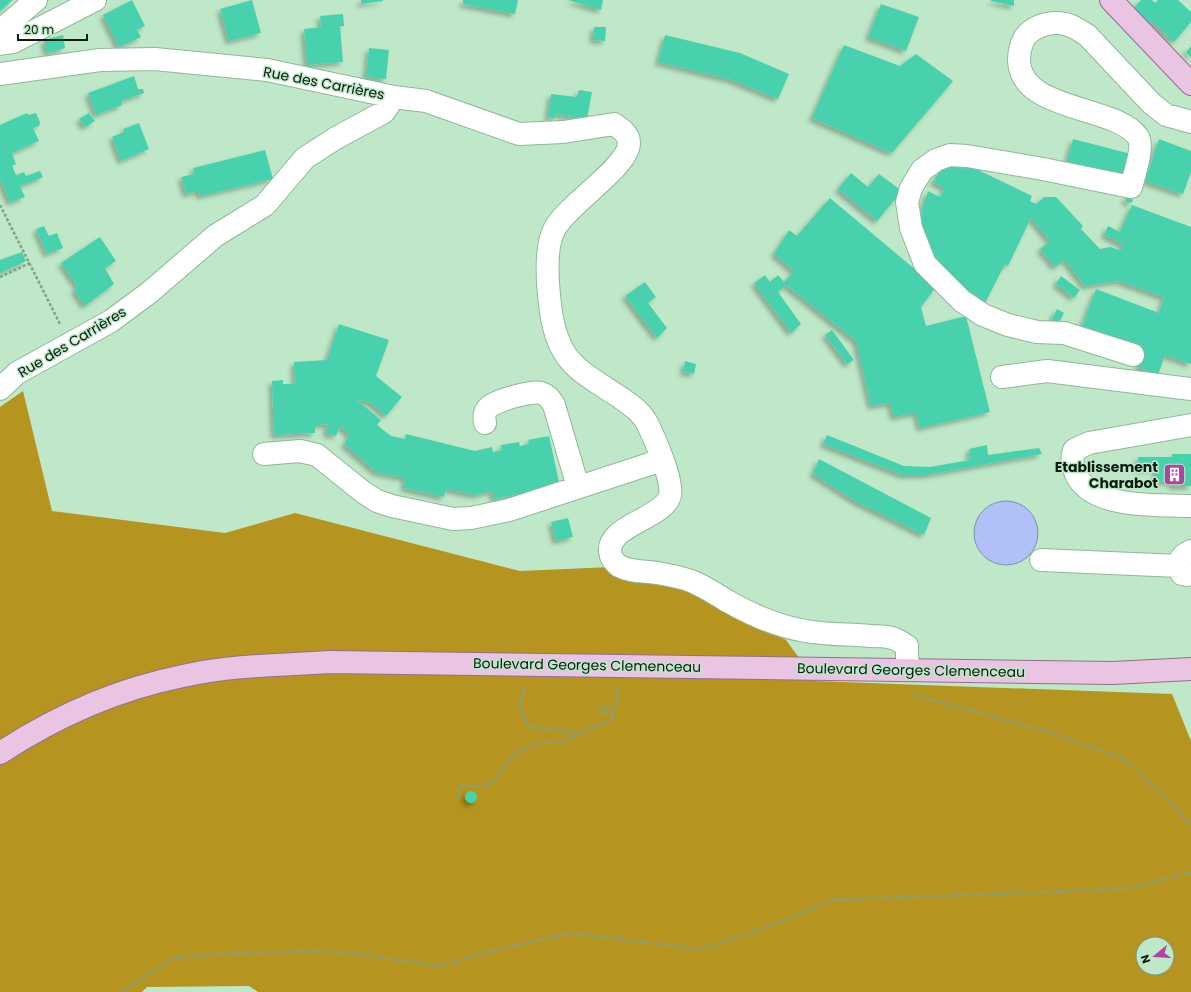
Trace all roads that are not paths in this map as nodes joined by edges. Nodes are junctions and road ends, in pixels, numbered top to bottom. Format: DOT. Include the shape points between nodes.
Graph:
graph roads {
  1 [pos="36,0"];
  2 [pos="95,0"];
  3 [pos="1112,0"];
  4 [pos="0,31"];
  5 [pos="0,44"];
  6 [pos="0,74"];
  7 [pos="1191,84"];
  8 [pos="394,97"];
  9 [pos="1191,122"];
  10 [pos="1133,355"];
  11 [pos="1002,377"];
  12 [pos="0,389"];
  13 [pos="1191,389"];
  14 [pos="484,423"];
  15 [pos="1191,425"];
  16 [pos="264,454"];
  17 [pos="662,460"];
  18 [pos="578,487"];
  19 [pos="1191,506"];
  20 [pos="1041,560"];
  21 [pos="1187,564"];
  22 [pos="1191,669"];
  23 [pos="910,670"];
  24 [pos="0,753"];
  1 -- 4 [label="street"];
  2 -- 5 [label="street" via="13,42"];
  3 -- 7 [label="main road"];
  6 -- 8 [label="street, Rue des Carrières" via="100,60 155,59 267,70"];
  8 -- 12 [label="street, Rue des Carrières" via="384,112 305,158 265,205 215,236 150,292 111,321 17,373"];
  8 -- 17 [label="street" via="426,101 519,134 563,132 614,124 623,130 629,141 628,150 604,180 559,222 553,231 548,271 551,312 557,338 568,360 638,409 646,420"];
  9 -- 10 [label="street" via="1166,114 1151,103 1087,35 1062,22 1047,23 1035,28 1025,38 1019,52 1020,66 1025,78 1033,89 1047,97 1112,121 1137,136 1141,144 1132,187 1043,169 950,155 936,160 922,170 911,188 907,202 912,228 925,264 962,301 983,315 1008,325 1037,332 1064,333"];
  11 -- 13 [label="street" via="1048,371"];
  14 -- 18 [label="street" via="487,409 494,403 527,393 539,392 548,396 554,405"];
  15 -- 19 [label="street" via="1089,443 1074,450 1072,456 1078,478 1086,487 1103,497 1130,503"];
  16 -- 18 [label="street" via="300,451 317,455 377,501 453,519 509,510"];
  17 -- 18 [label="street"];
  17 -- 23 [label="street" via="670,486 670,496 665,505 616,535 611,544 611,556 617,565 692,581 739,608 805,631 892,637 907,646"];
  20 -- 21 [label="street"];
  22 -- 23 [label="main road, Boulevard Georges Clemenceau" via="1113,673"];
  23 -- 24 [label="main road, Boulevard Georges Clemenceau" via="331,662 248,667 183,676 126,692 68,714"];
}
